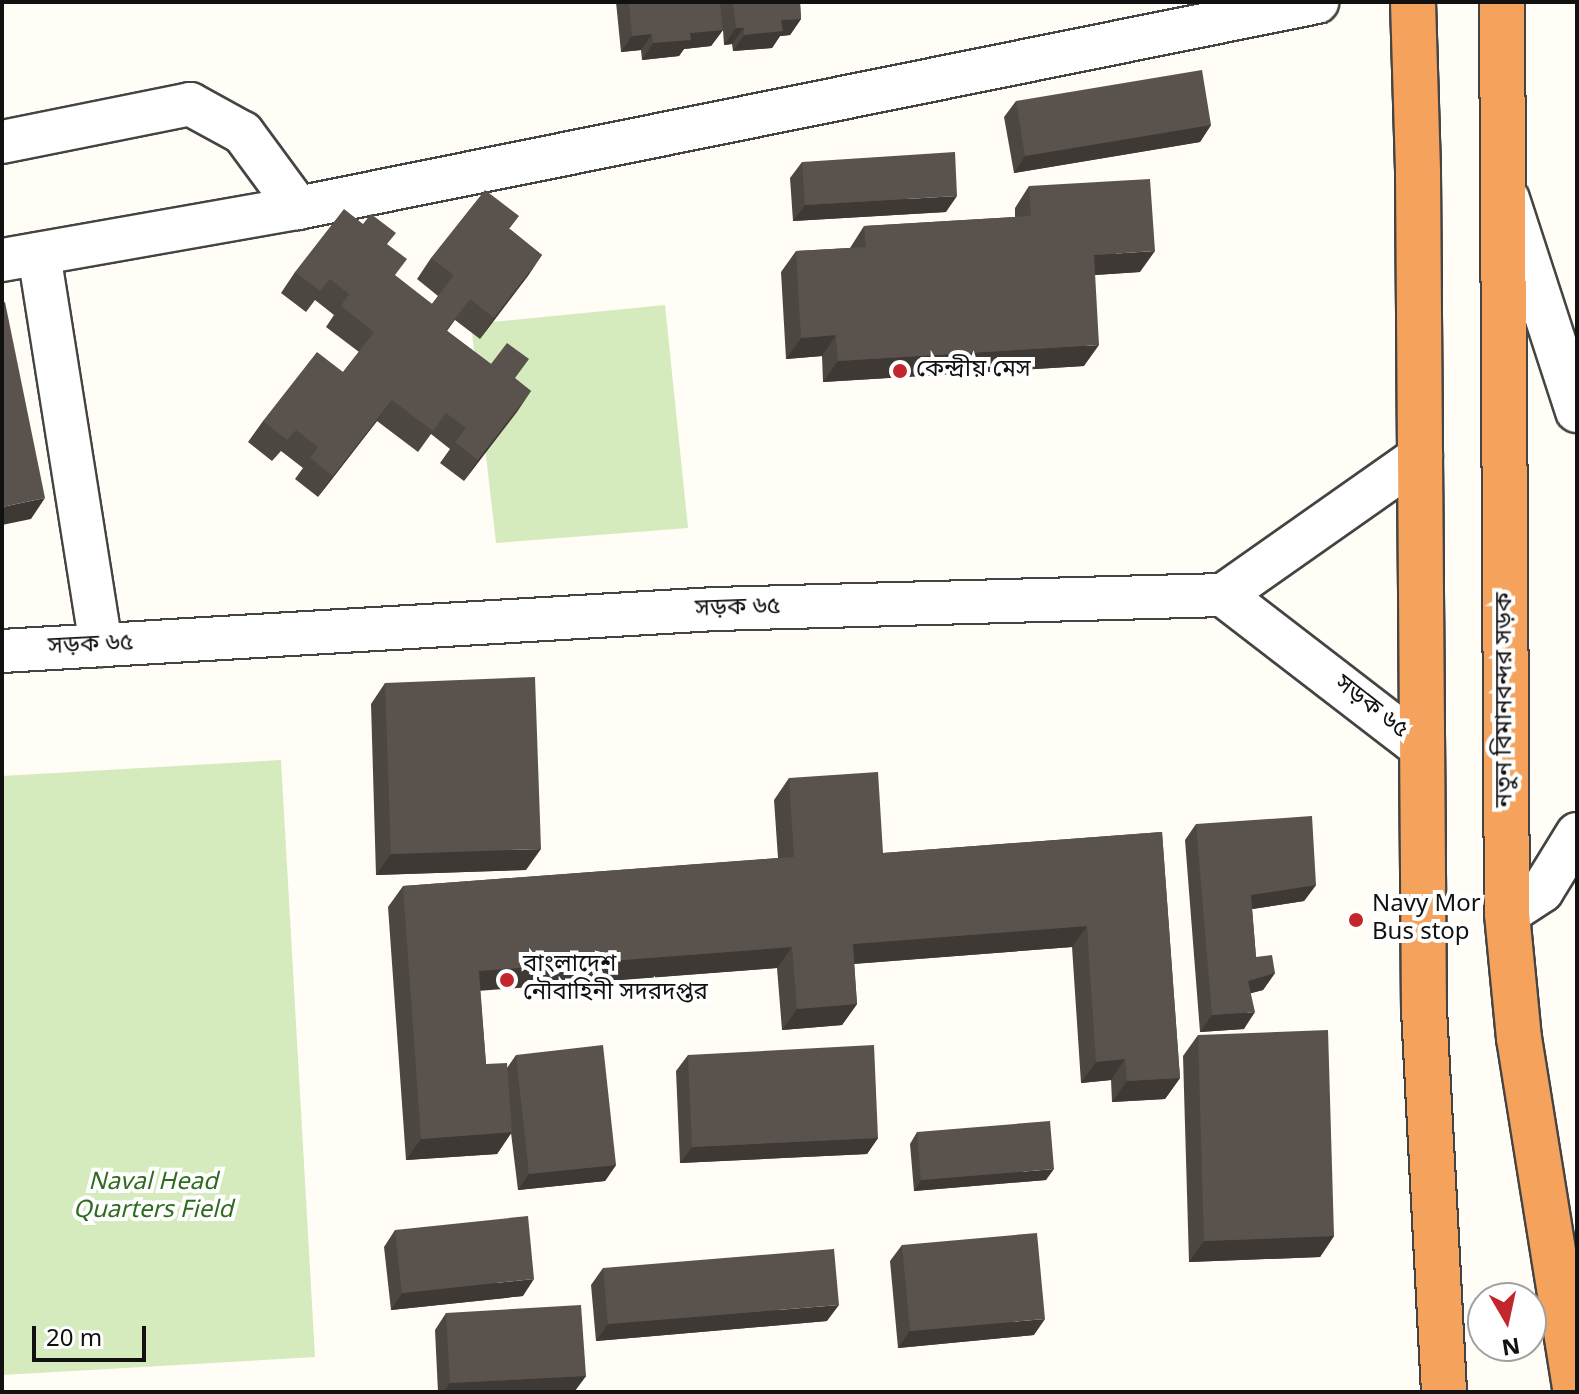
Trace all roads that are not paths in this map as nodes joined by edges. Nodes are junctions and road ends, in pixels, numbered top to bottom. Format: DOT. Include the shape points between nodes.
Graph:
graph roads {
  1 [pos="1317,2"];
  2 [pos="1413,2"];
  3 [pos="1502,2"];
  4 [pos="1171,17"];
  5 [pos="2,142"];
  6 [pos="1504,186"];
  7 [pos="298,208"];
  8 [pos="20,257"];
  9 [pos="1577,411"];
  10 [pos="1421,456"];
  11 [pos="1223,595"];
  12 [pos="101,645"];
  13 [pos="2,651"];
  14 [pos="1422,748"];
  15 [pos="1577,834"];
  16 [pos="1507,914"];
  17 [pos="1444,1392"];
  18 [pos="1576,1392"];
  1 -- 4 [label="street"];
  2 -- 10 [label="highway"];
  3 -- 6 [label="highway, নতুন বিমানবন্দর সড়ক"];
  4 -- 7 [label="street"];
  5 -- 7 [label="street" via="190,104 243,133"];
  6 -- 9 [label="street"];
  6 -- 16 [label="highway, নতুন বিমানবন্দর সড়ক"];
  7 -- 8 [label="street"];
  8 -- 12 [label="street"];
  10 -- 11 [label="street"];
  10 -- 14 [label="highway"];
  11 -- 12 [label="street, সড়ক ৬৫" via="716,609"];
  11 -- 14 [label="street, সড়ক ৬৫"];
  12 -- 13 [label="street, সড়ক ৬৫"];
  14 -- 17 [label="highway" via="1424,1010"];
  15 -- 16 [label="street" via="1542,891"];
  16 -- 18 [label="highway, নতুন বিমানবন্দর সড়ক" via="1519,1038"];
}
